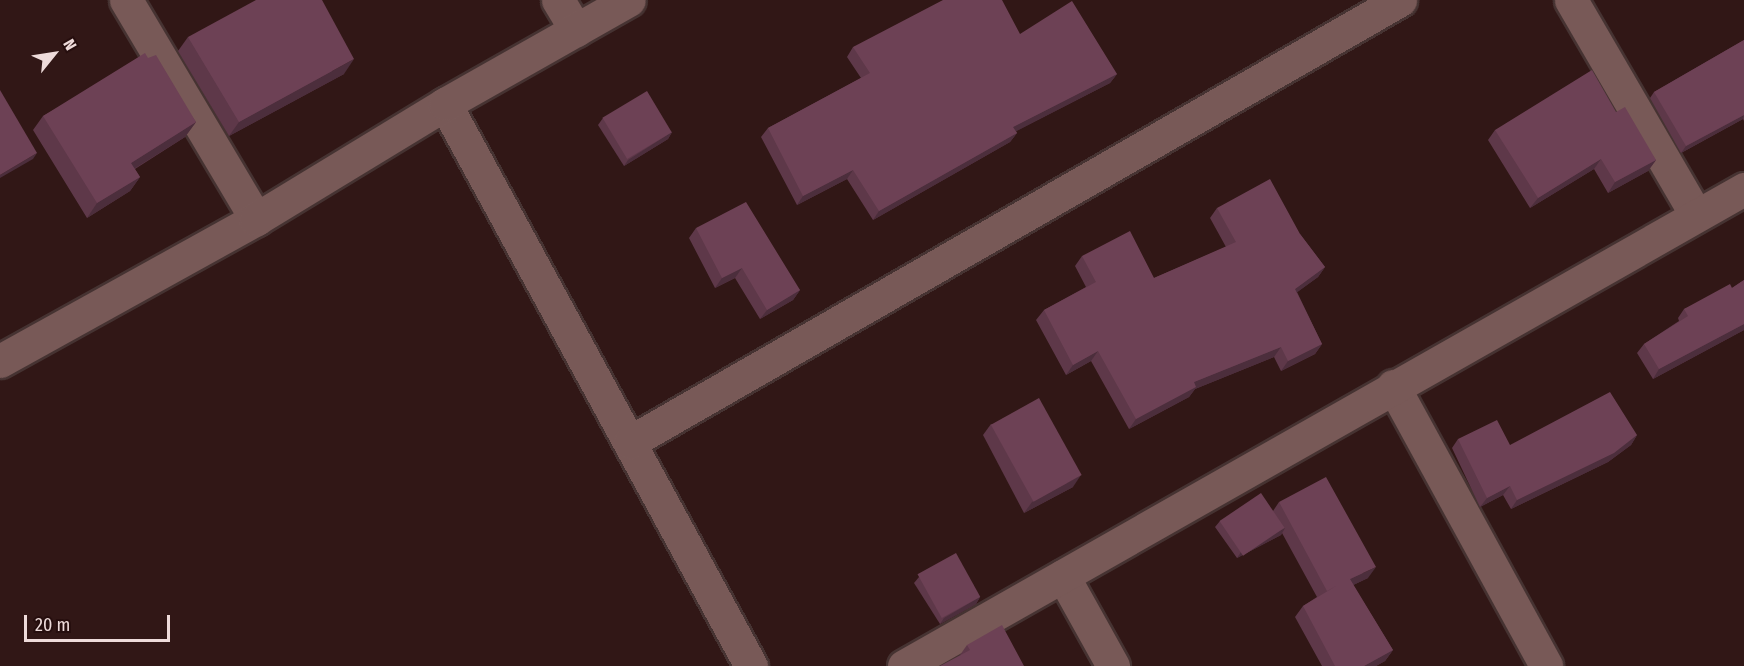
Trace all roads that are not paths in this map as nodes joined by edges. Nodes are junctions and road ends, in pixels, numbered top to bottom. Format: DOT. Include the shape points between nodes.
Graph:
graph roads {
  1 [pos="126,0"];
  2 [pos="558,0"];
  3 [pos="629,0"];
  4 [pos="1400,0"];
  5 [pos="1571,0"];
  6 [pos="576,30"];
  7 [pos="446,104"];
  8 [pos="1744,189"];
  9 [pos="1696,215"];
  10 [pos="255,219"];
  11 [pos="0,361"];
  12 [pos="1393,386"];
  13 [pos="630,442"];
  14 [pos="1063,576"];
  15 [pos="751,666"];
  16 [pos="904,666"];
  17 [pos="1113,666"];
  18 [pos="1546,666"];
  1 -- 10 [label="street"];
  2 -- 6 [label="street"];
  3 -- 6 [label="street"];
  4 -- 13 [label="street"];
  5 -- 9 [label="street"];
  6 -- 7 [label="street"];
  7 -- 10 [label="street"];
  7 -- 13 [label="street"];
  8 -- 9 [label="street"];
  9 -- 12 [label="street"];
  10 -- 11 [label="street"];
  12 -- 14 [label="street"];
  12 -- 18 [label="street"];
  13 -- 15 [label="street"];
  14 -- 16 [label="street"];
  14 -- 17 [label="street"];
}
